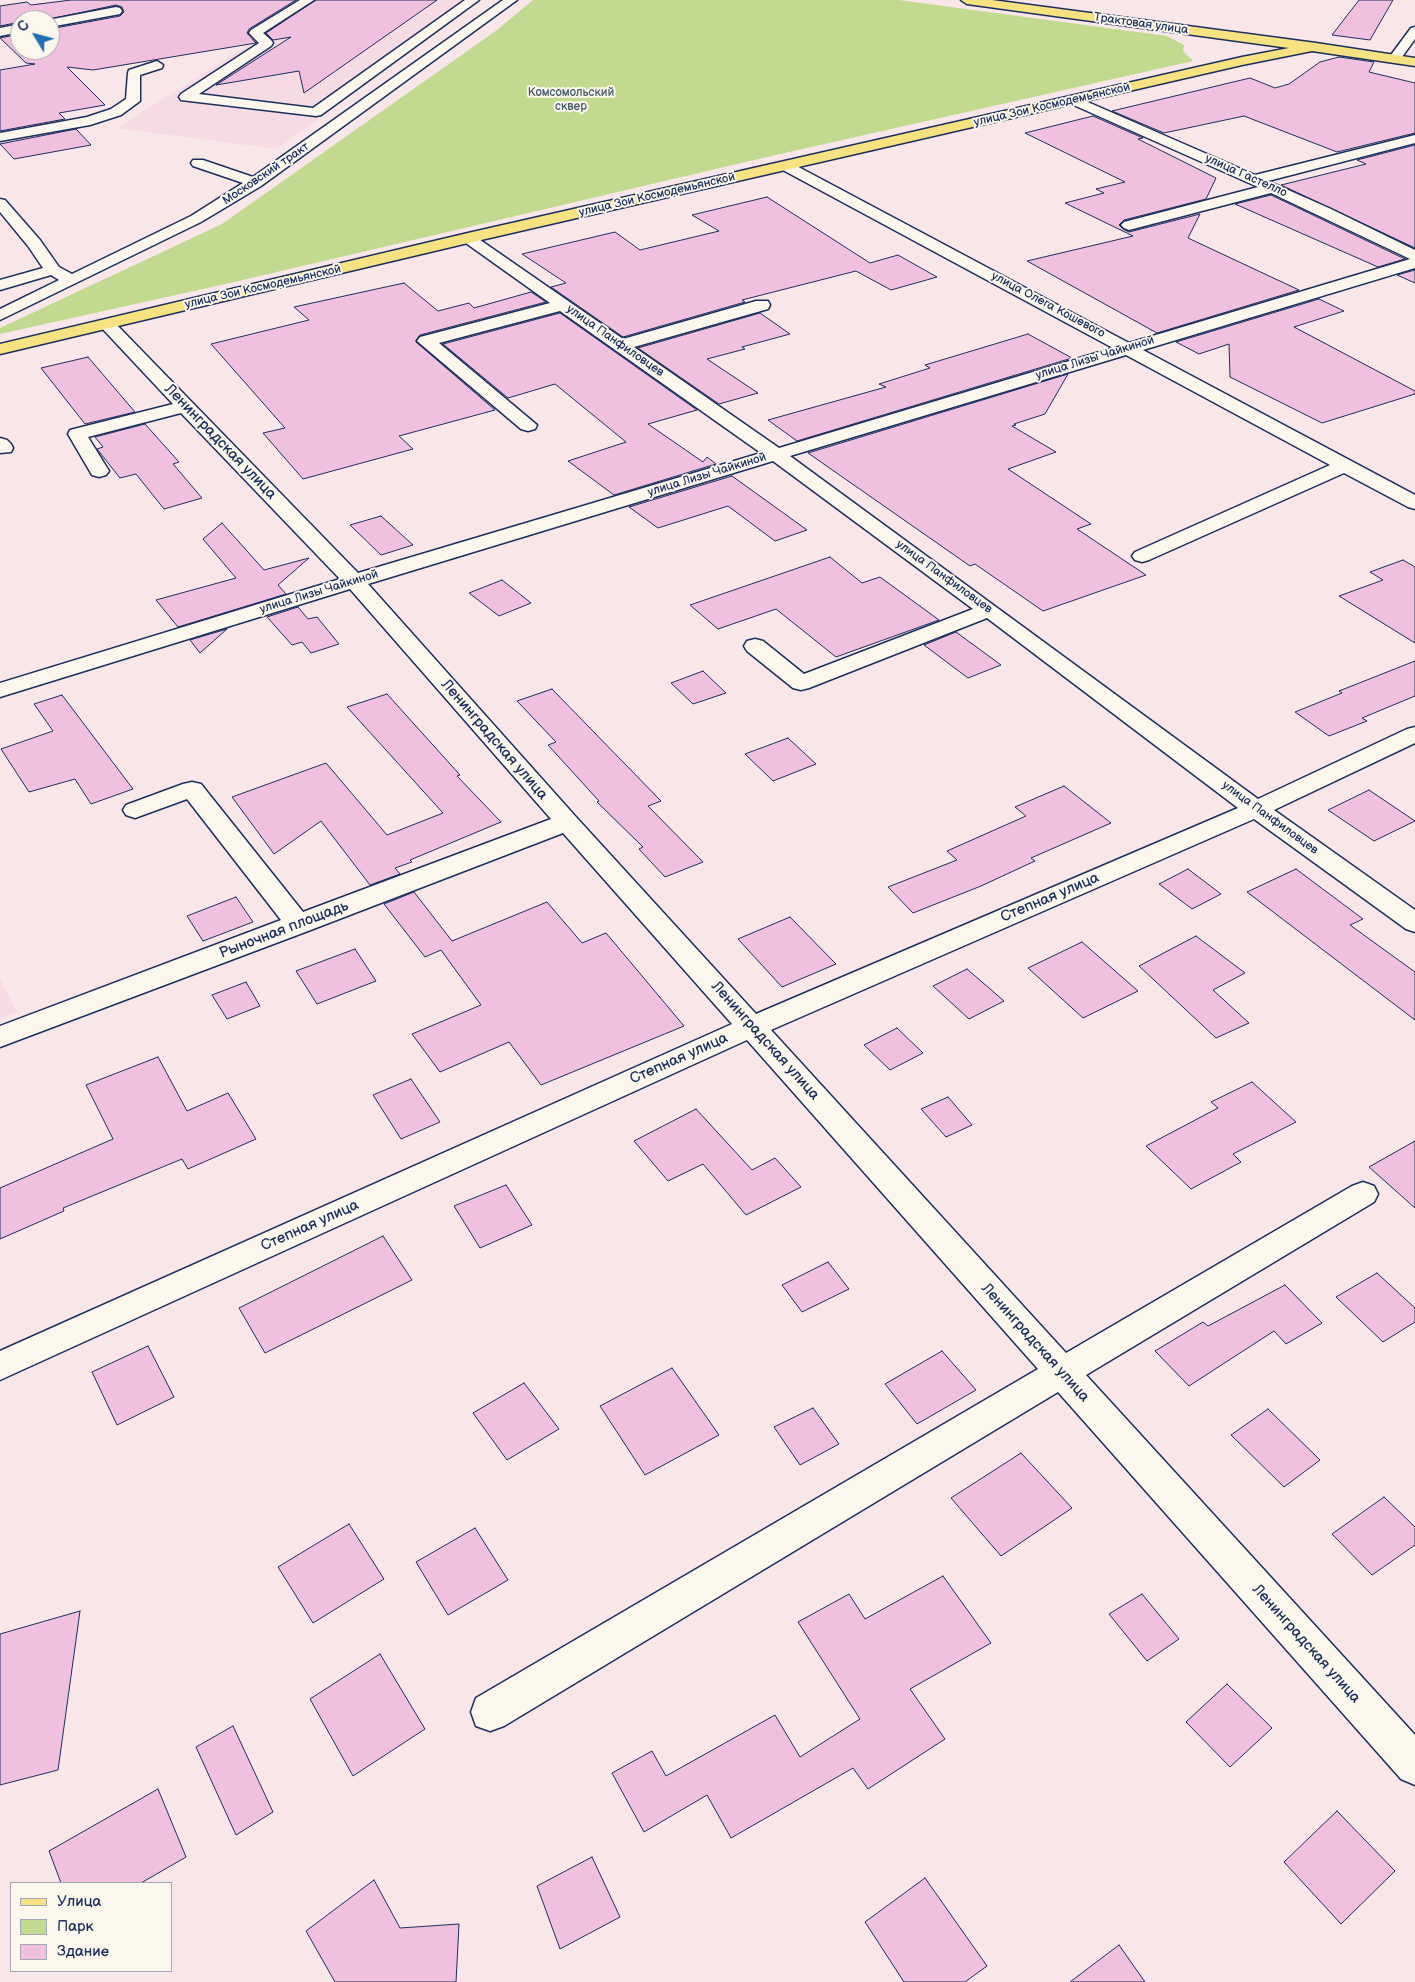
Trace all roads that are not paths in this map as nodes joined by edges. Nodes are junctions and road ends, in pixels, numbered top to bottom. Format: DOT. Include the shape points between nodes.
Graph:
graph roads {
  1 [pos="308,0"];
  2 [pos="473,0"];
  3 [pos="511,0"];
  4 [pos="967,0"];
  5 [pos="116,11"];
  6 [pos="60,21"];
  7 [pos="1169,28"];
  8 [pos="1415,31"];
  9 [pos="1316,48"];
  10 [pos="1395,58"];
  11 [pos="387,62"];
  12 [pos="1415,62"];
  13 [pos="157,65"];
  14 [pos="420,66"];
  15 [pos="1216,67"];
  16 [pos="1074,100"];
  17 [pos="0,137"];
  18 [pos="1415,139"];
  19 [pos="198,163"];
  20 [pos="786,166"];
  21 [pos="1254,180"];
  22 [pos="256,183"];
  23 [pos="1272,188"];
  24 [pos="0,203"];
  25 [pos="1129,226"];
  26 [pos="468,238"];
  27 [pos="1415,256"];
  28 [pos="1415,263"];
  29 [pos="53,270"];
  30 [pos="70,279"];
  31 [pos="0,285"];
  32 [pos="563,305"];
  33 [pos="762,306"];
  34 [pos="0,315"];
  35 [pos="107,325"];
  36 [pos="620,345"];
  37 [pos="1128,348"];
  38 [pos="0,349"];
  39 [pos="185,406"];
  40 [pos="528,425"];
  41 [pos="775,454"];
  42 [pos="1346,465"];
  43 [pos="99,471"];
  44 [pos="1415,503"];
  45 [pos="1142,556"];
  46 [pos="354,581"];
  47 [pos="990,610"];
  48 [pos="756,646"];
  49 [pos="0,690"];
  50 [pos="1415,734"];
  51 [pos="1256,809"];
  52 [pos="135,810"];
  53 [pos="567,822"];
  54 [pos="1415,923"];
  55 [pos="298,925"];
  56 [pos="751,1027"];
  57 [pos="0,1037"];
  58 [pos="1363,1194"];
  59 [pos="0,1366"];
  60 [pos="1061,1372"];
  61 [pos="490,1712"];
  62 [pos="1415,1765"];
  1 -- 11 [label="street" via="255,33 267,43 186,97 316,112"];
  2 -- 11 [label="street"];
  3 -- 14 [label="street, Московский тракт"];
  4 -- 7 [label="main road, Трактовая улица"];
  5 -- 6 [label="street"];
  7 -- 9 [label="main road, Трактовая улица"];
  7 -- 15 [label="main road" via="1205,36 1228,46 1234,54 1232,58"];
  8 -- 10 [label="street"];
  9 -- 10 [label="main road"];
  9 -- 15 [label="main road, улица Зои Космодемьянской" via="1275,53"];
  10 -- 12 [label="main road"];
  11 -- 14 [label="street"];
  13 -- 17 [label="street" via="134,73 133,101 116,112 90,121"];
  14 -- 22 [label="street, Московский тракт"];
  15 -- 16 [label="main road, улица Зои Космодемьянской"];
  16 -- 20 [label="main road, улица Зои Космодемьянской"];
  16 -- 21 [label="street, улица Гастелло"];
  18 -- 21 [label="street"];
  19 -- 22 [label="street"];
  20 -- 26 [label="main road, улица Зои Космодемьянской"];
  20 -- 37 [label="street, улица Олега Кошевого"];
  21 -- 23 [label="street, улица Гастелло"];
  22 -- 30 [label="street, Московский тракт" via="196,218"];
  23 -- 25 [label="street"];
  23 -- 27 [label="street, улица Гастелло"];
  24 -- 29 [label="street"];
  26 -- 32 [label="street, улица Панфиловцев"];
  26 -- 35 [label="main road, улица Зои Космодемьянской"];
  28 -- 37 [label="street, улица Лизы Чайкиной"];
  29 -- 30 [label="street"];
  29 -- 31 [label="street"];
  30 -- 34 [label="street, Московский тракт"];
  32 -- 36 [label="street, улица Панфиловцев"];
  32 -- 40 [label="street" via="426,341"];
  33 -- 36 [label="street"];
  35 -- 38 [label="main road, улица Зои Космодемьянской"];
  35 -- 39 [label="street, Ленинградская улица"];
  36 -- 41 [label="street, улица Панфиловцев"];
  37 -- 41 [label="street, улица Лизы Чайкиной"];
  37 -- 42 [label="street, улица Олега Кошевого"];
  39 -- 43 [label="street" via="77,434"];
  39 -- 46 [label="street, Ленинградская улица"];
  41 -- 46 [label="street, улица Лизы Чайкиной"];
  41 -- 47 [label="street, улица Панфиловцев"];
  42 -- 44 [label="street, улица Олега Кошевого"];
  42 -- 45 [label="street"];
  46 -- 49 [label="street, улица Лизы Чайкиной"];
  46 -- 53 [label="street, Ленинградская улица"];
  47 -- 48 [label="street" via="801,683"];
  47 -- 51 [label="street, улица Панфиловцев"];
  50 -- 51 [label="street, Степная улица"];
  51 -- 54 [label="street, улица Панфиловцев"];
  51 -- 56 [label="street, Степная улица"];
  52 -- 55 [label="street" via="192,789"];
  53 -- 55 [label="street, Рыночная площадь"];
  53 -- 56 [label="street, Ленинградская улица"];
  55 -- 57 [label="street, Рыночная площадь"];
  56 -- 59 [label="street, Степная улица"];
  56 -- 60 [label="street, Ленинградская улица"];
  58 -- 60 [label="street"];
  60 -- 61 [label="street"];
  60 -- 62 [label="street, Ленинградская улица"];
}
